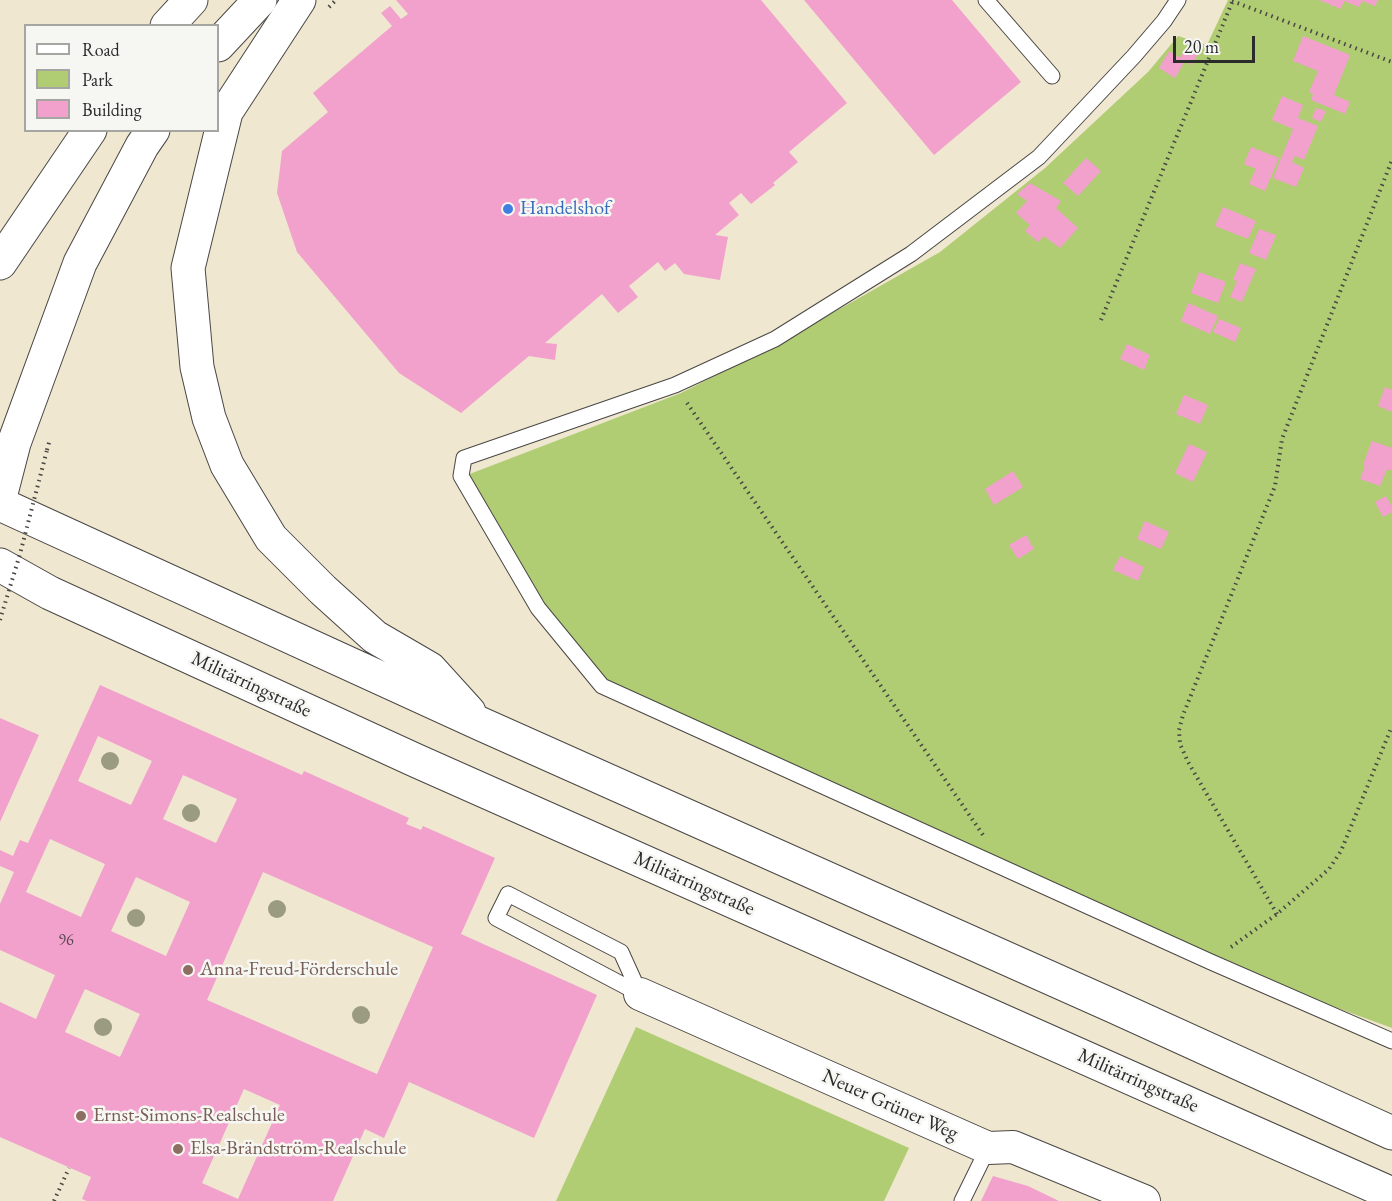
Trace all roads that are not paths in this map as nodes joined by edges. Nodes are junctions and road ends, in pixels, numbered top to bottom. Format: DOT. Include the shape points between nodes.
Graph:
graph roads {
  1 [pos="191,0"];
  2 [pos="260,0"];
  3 [pos="299,0"];
  4 [pos="986,0"];
  5 [pos="1178,0"];
  6 [pos="169,24"];
  7 [pos="219,44"];
  8 [pos="1052,76"];
  9 [pos="89,132"];
  10 [pos="152,132"];
  11 [pos="0,263"];
  12 [pos="0,497"];
  13 [pos="0,504"];
  14 [pos="0,566"];
  15 [pos="0,580"];
  16 [pos="51,593"];
  17 [pos="481,724"];
  18 [pos="640,994"];
  19 [pos="1392,1041"];
  20 [pos="1392,1133"];
  21 [pos="988,1148"];
  22 [pos="1392,1194"];
  23 [pos="962,1201"];
  24 [pos="1144,1201"];
  1 -- 6 [label="main road"];
  2 -- 7 [label="main road"];
  3 -- 17 [label="main road" via="226,112 188,268 197,367 209,418 227,465 272,538 375,637 430,669"];
  4 -- 8 [label="lane"];
  5 -- 19 [label="lane" via="1134,56 1039,157 911,254 775,339 675,385 464,458 461,476 538,608 602,686"];
  9 -- 11 [label="main road"];
  10 -- 12 [label="main road" via="80,263 14,443"];
  13 -- 17 [label="main road"];
  14 -- 16 [label="main road, Militärringstraße"];
  15 -- 16 [label="main road"];
  16 -- 22 [label="main road, Militärringstraße" via="439,771"];
  17 -- 20 [label="main road"];
  18 -- 18 [label="lane" via="621,952 508,894 496,918"];
  18 -- 21 [label="street, Neuer Grüner Weg"];
  21 -- 23 [label="lane"];
  21 -- 24 [label="street, Neuer Grüner Weg" via="1013,1147"];
}
